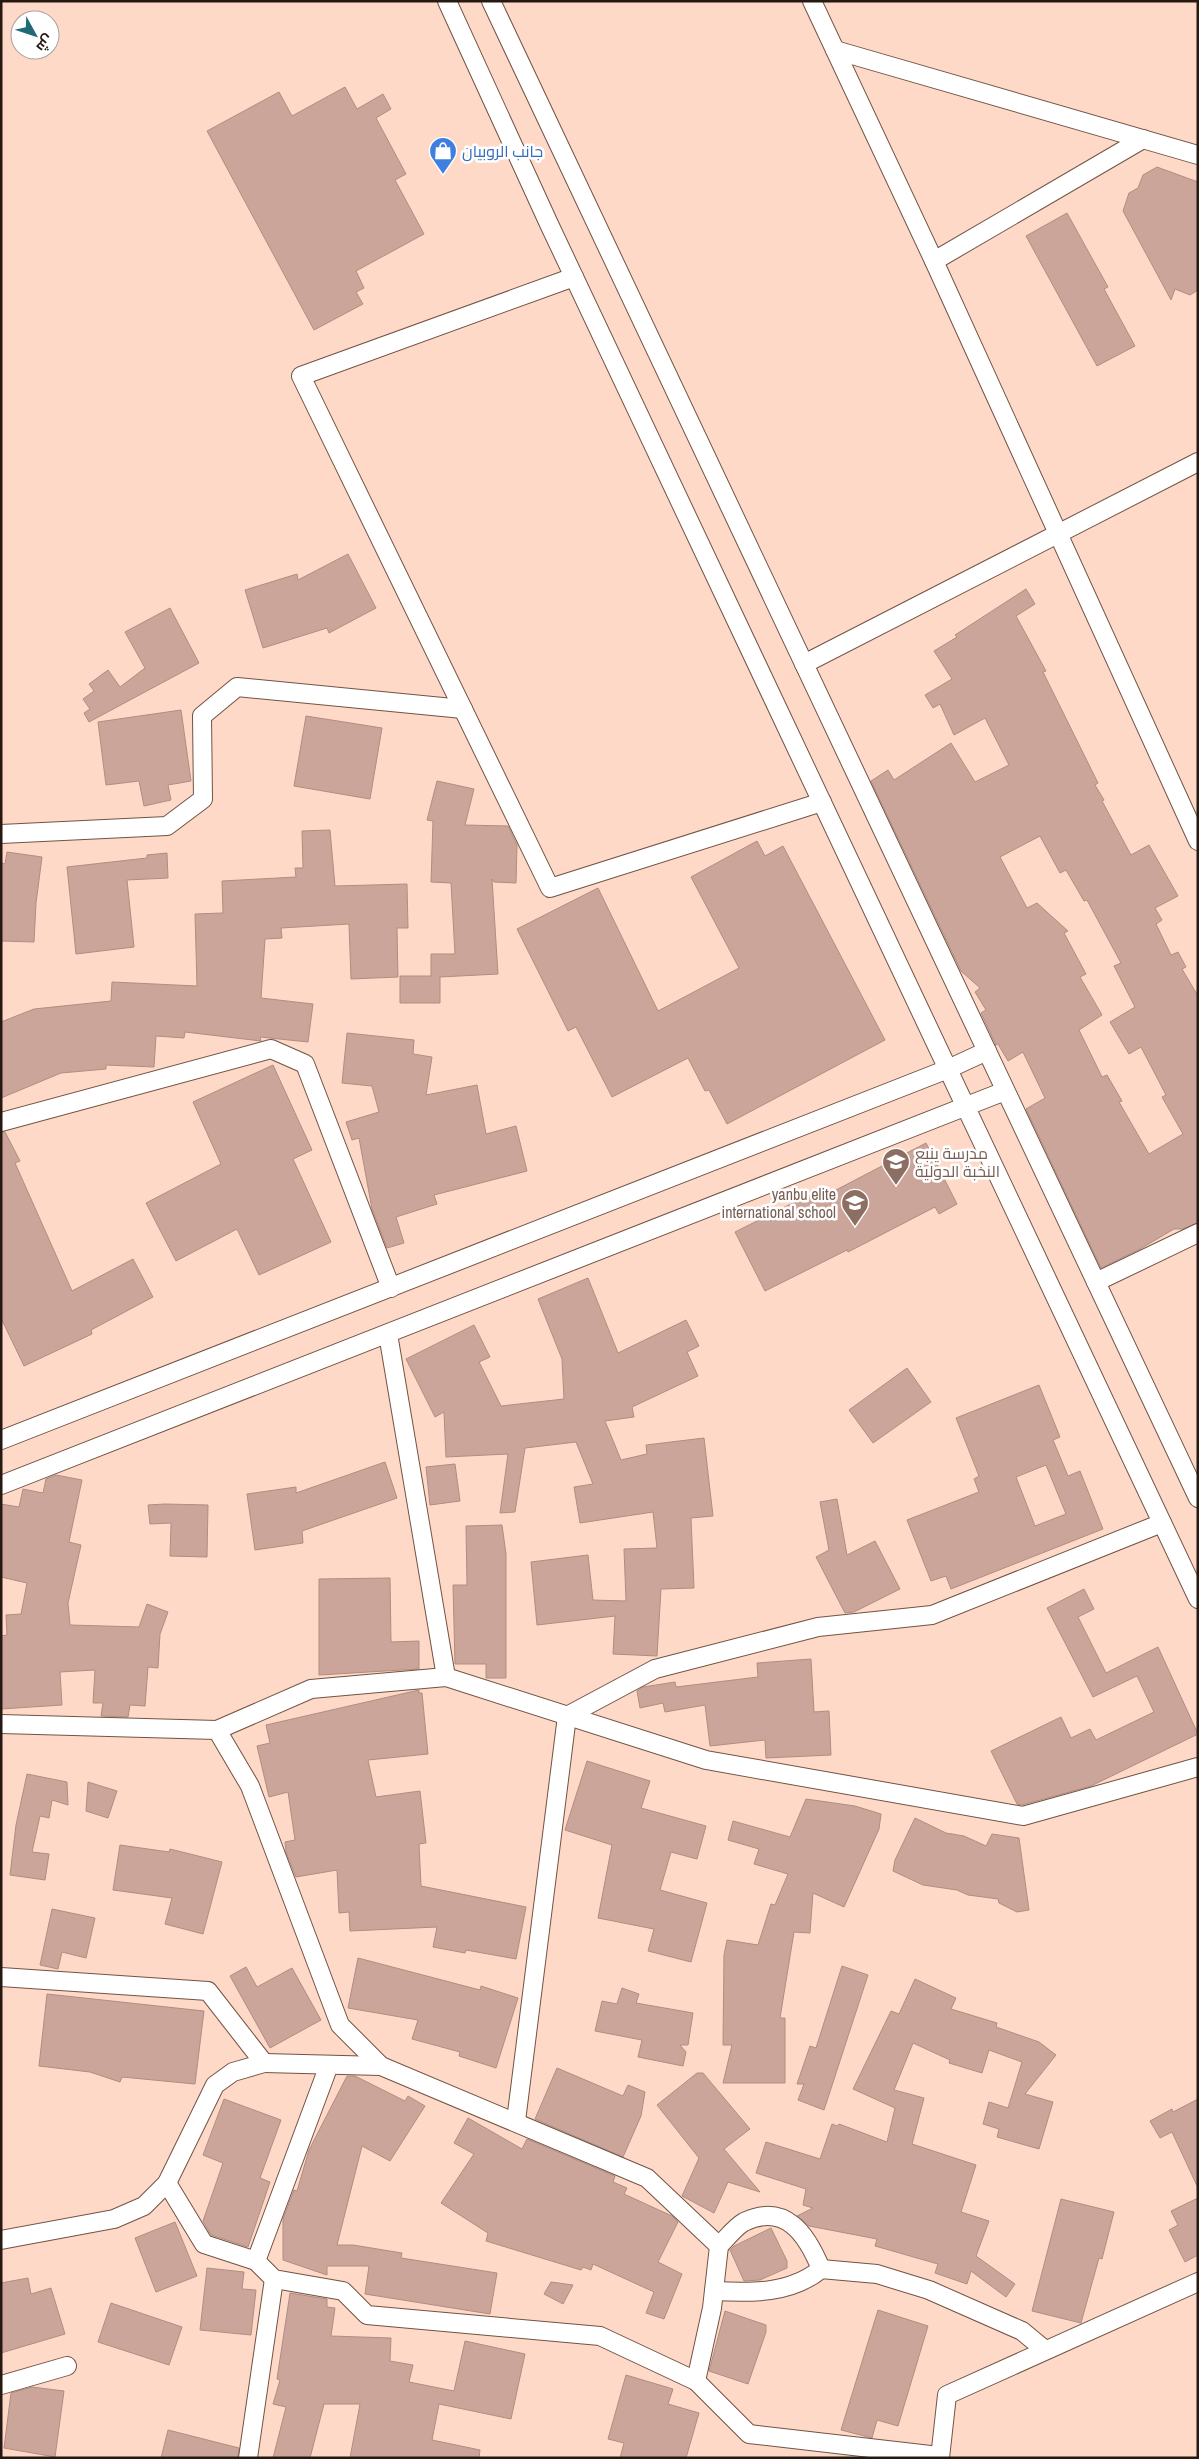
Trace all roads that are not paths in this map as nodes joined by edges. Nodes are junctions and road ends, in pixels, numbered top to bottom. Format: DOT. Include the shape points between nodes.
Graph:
graph roads {
  1 [pos="447,1"];
  2 [pos="491,1"];
  3 [pos="812,1"];
  4 [pos="835,50"];
  5 [pos="1143,139"];
  6 [pos="1198,156"];
  7 [pos="934,261"];
  8 [pos="574,277"];
  9 [pos="1198,462"];
  10 [pos="1057,535"];
  11 [pos="804,664"];
  12 [pos="463,709"];
  13 [pos="822,802"];
  14 [pos="1,834"];
  15 [pos="1198,841"];
  16 [pos="987,1051"];
  17 [pos="948,1069"];
  18 [pos="1006,1091"];
  19 [pos="966,1108"];
  20 [pos="1,1122"];
  21 [pos="1198,1233"];
  22 [pos="1096,1282"];
  23 [pos="391,1288"];
  24 [pos="388,1334"];
  25 [pos="1,1440"];
  26 [pos="1,1485"];
  27 [pos="1198,1498"];
  28 [pos="1162,1523"];
  29 [pos="1198,1599"];
  30 [pos="446,1677"];
  31 [pos="568,1716"];
  32 [pos="1,1724"];
  33 [pos="217,1730"];
  34 [pos="1198,1767"];
  35 [pos="1,1977"];
  36 [pos="264,2064"];
  37 [pos="329,2065"];
  38 [pos="381,2066"];
  39 [pos="516,2121"];
  40 [pos="167,2183"];
  41 [pos="1,2240"];
  42 [pos="719,2246"];
  43 [pos="256,2261"];
  44 [pos="821,2269"];
  45 [pos="274,2279"];
  46 [pos="1198,2282"];
  47 [pos="714,2291"];
  48 [pos="1045,2350"];
  49 [pos="68,2366"];
  50 [pos="696,2381"];
  51 [pos="1,2385"];
  52 [pos="940,2457"];
  53 [pos="248,2458"];
  1 -- 8 [label="street"];
  2 -- 11 [label="street"];
  3 -- 4 [label="street"];
  4 -- 5 [label="street"];
  4 -- 7 [label="street"];
  5 -- 6 [label="street"];
  5 -- 7 [label="street"];
  7 -- 10 [label="street"];
  8 -- 12 [label="street" via="301,376"];
  8 -- 13 [label="street"];
  9 -- 10 [label="street"];
  10 -- 11 [label="street"];
  10 -- 15 [label="street"];
  11 -- 16 [label="street"];
  12 -- 13 [label="street" via="550,888"];
  12 -- 14 [label="street" via="237,687 202,716 203,799 167,826"];
  13 -- 17 [label="street"];
  16 -- 17 [label="street"];
  16 -- 18 [label="street"];
  17 -- 19 [label="street"];
  17 -- 23 [label="street"];
  18 -- 19 [label="street"];
  18 -- 22 [label="street"];
  19 -- 24 [label="street"];
  19 -- 28 [label="street"];
  20 -- 23 [label="street" via="271,1049 305,1064"];
  21 -- 22 [label="street"];
  22 -- 27 [label="street"];
  23 -- 25 [label="street"];
  24 -- 26 [label="street"];
  24 -- 30 [label="street"];
  28 -- 29 [label="street"];
  28 -- 31 [label="street" via="932,1615 818,1627 655,1669"];
  30 -- 31 [label="street"];
  30 -- 33 [label="street" via="312,1689"];
  31 -- 34 [label="street" via="706,1760 1023,1816"];
  31 -- 39 [label="street"];
  32 -- 33 [label="street"];
  33 -- 38 [label="street" via="250,1786 340,2025"];
  35 -- 36 [label="street" via="208,1991"];
  36 -- 37 [label="street"];
  36 -- 40 [label="street" via="233,2072 215,2085"];
  37 -- 38 [label="street"];
  37 -- 43 [label="street"];
  38 -- 39 [label="street"];
  39 -- 42 [label="street" via="647,2178"];
  40 -- 41 [label="street" via="144,2206 114,2219"];
  40 -- 43 [label="street" via="204,2244"];
  42 -- 44 [label="street" via="743,2223 766,2216 782,2218 794,2224 804,2235"];
  42 -- 47 [label="street"];
  43 -- 45 [label="street"];
  44 -- 47 [label="street" via="807,2280 755,2294"];
  44 -- 48 [label="street" via="877,2274 929,2290 1022,2330"];
  45 -- 50 [label="street" via="343,2291 367,2315 600,2336"];
  45 -- 53 [label="street"];
  46 -- 48 [label="street"];
  47 -- 50 [label="street"];
  48 -- 52 [label="street" via="947,2394"];
  49 -- 51 [label="street"];
  50 -- 52 [label="street" via="749,2434"];
}
